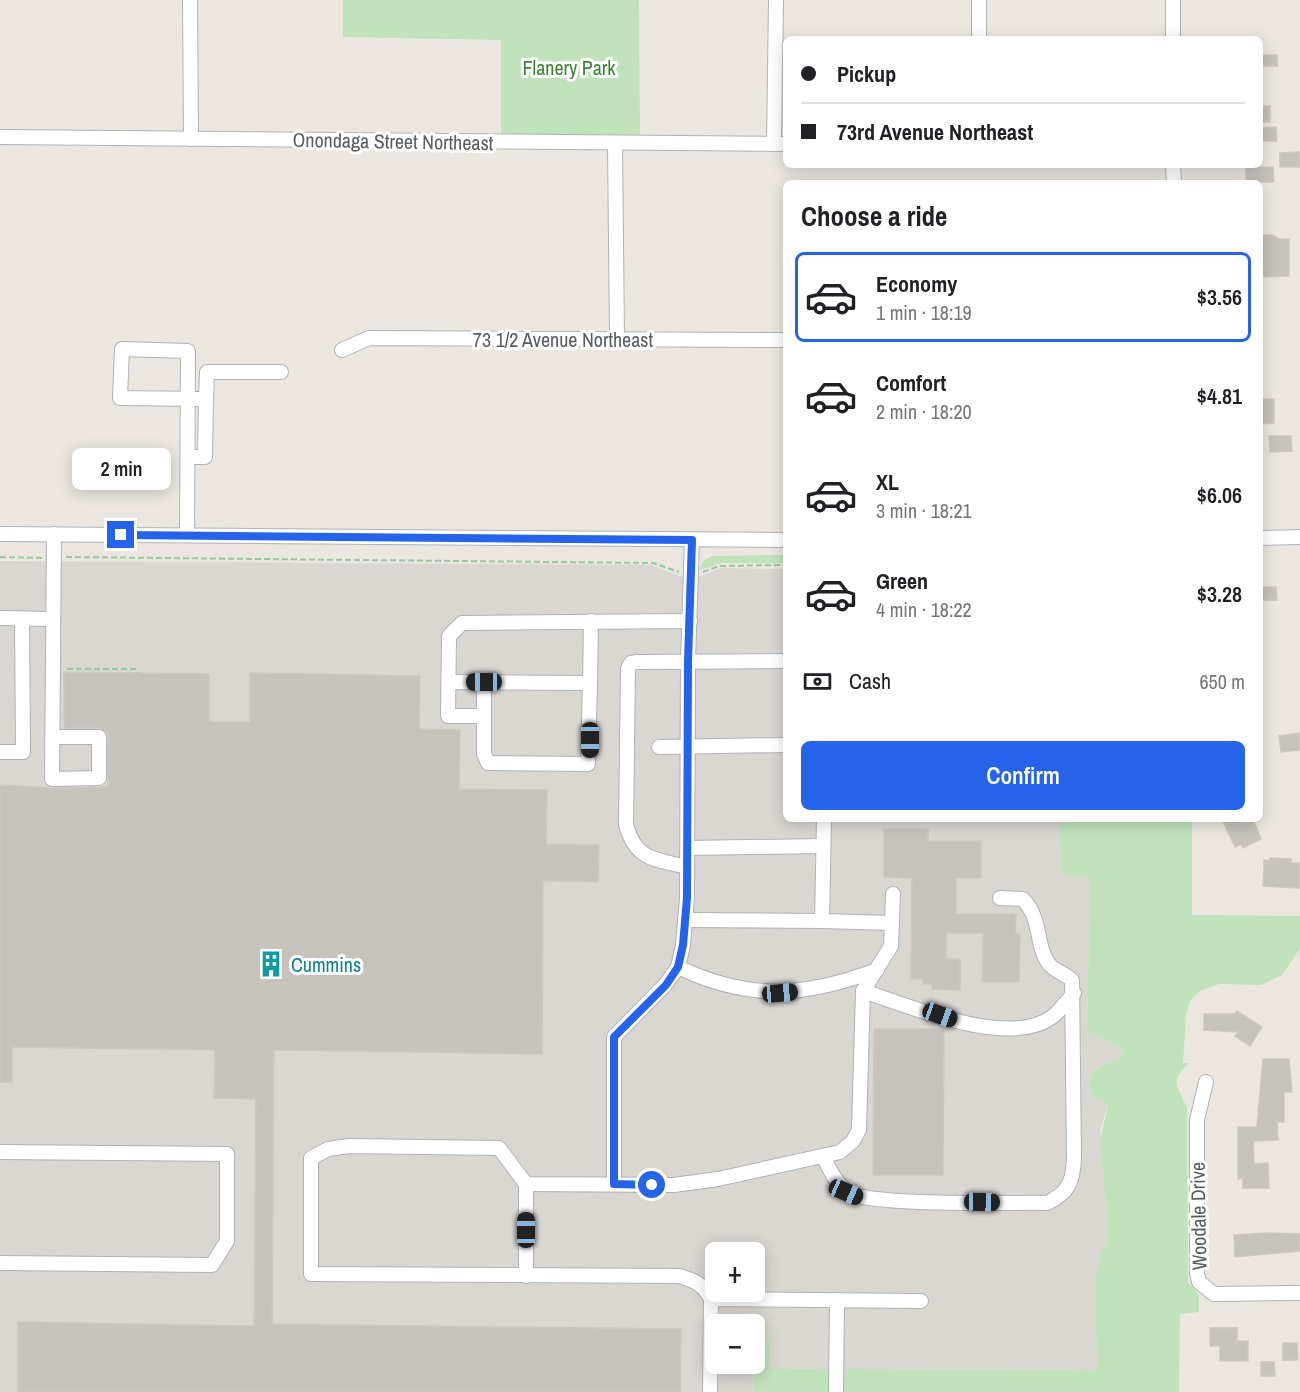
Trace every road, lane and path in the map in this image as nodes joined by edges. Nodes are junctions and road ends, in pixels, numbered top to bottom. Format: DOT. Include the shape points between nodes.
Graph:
graph roads {
  1 [pos="190,0"];
  2 [pos="777,0"];
  3 [pos="979,0"];
  4 [pos="1173,0"];
  5 [pos="979,36"];
  6 [pos="1173,36"];
  7 [pos="0,137"];
  8 [pos="191,139"];
  9 [pos="615,143"];
  10 [pos="780,144"];
  11 [pos="617,339"];
  12 [pos="783,340"];
  13 [pos="342,350"];
  14 [pos="281,372"];
  15 [pos="188,399"];
  16 [pos="206,399"];
  17 [pos="188,458"];
  18 [pos="0,534"];
  19 [pos="54,534"];
  20 [pos="187,535"];
  21 [pos="1300,537"];
  22 [pos="1263,538"];
  23 [pos="692,540"];
  24 [pos="783,540"];
  25 [pos="0,557"];
  26 [pos="53,558"];
  27 [pos="783,565"];
  28 [pos="692,573"];
  29 [pos="0,618"];
  30 [pos="22,619"];
  31 [pos="52,619"];
  32 [pos="591,621"];
  33 [pos="690,621"];
  34 [pos="783,660"];
  35 [pos="688,661"];
  36 [pos="52,669"];
  37 [pos="136,674"];
  38 [pos="449,682"];
  39 [pos="484,682"];
  40 [pos="590,683"];
  41 [pos="484,716"];
  42 [pos="52,737"];
  43 [pos="783,745"];
  44 [pos="687,746"];
  45 [pos="659,747"];
  46 [pos="0,752"];
  47 [pos="824,822"];
  48 [pos="823,846"];
  49 [pos="688,848"];
  50 [pos="687,867"];
  51 [pos="893,894"];
  52 [pos="1000,898"];
  53 [pos="685,920"];
  54 [pos="822,921"];
  55 [pos="892,923"];
  56 [pos="678,967"];
  57 [pos="877,970"];
  58 [pos="863,991"];
  59 [pos="1074,993"];
  60 [pos="1206,1082"];
  61 [pos="0,1152"];
  62 [pos="823,1156"];
  63 [pos="526,1184"];
  64 [pos="614,1184"];
  65 [pos="0,1263"];
  66 [pos="526,1276"];
  67 [pos="705,1288"];
  68 [pos="1300,1293"];
  69 [pos="765,1299"];
  70 [pos="837,1300"];
  71 [pos="921,1301"];
  72 [pos="711,1302"];
  73 [pos="710,1392"];
  74 [pos="836,1392"];
  1 -- 8 [label="street"];
  2 -- 10 [label="street"];
  3 -- 5 [label="street"];
  4 -- 6 [label="street"];
  7 -- 8 [label="street, Onondaga Street Northeast"];
  8 -- 9 [label="street, Onondaga Street Northeast"];
  9 -- 10 [label="street, Onondaga Street Northeast"];
  9 -- 11 [label="street"];
  11 -- 12 [label="street, 73 1/2 Avenue Northeast"];
  11 -- 13 [label="street, 73 1/2 Avenue Northeast" via="369,338"];
  14 -- 16 [label="street" via="207,372"];
  15 -- 15 [label="street" via="188,351 122,349 120,398"];
  15 -- 16 [label="street"];
  15 -- 17 [label="street"];
  16 -- 17 [label="street" via="205,457"];
  17 -- 20 [label="street"];
  18 -- 19 [label="street"];
  19 -- 20 [label="street"];
  19 -- 26 [label="street"];
  20 -- 23 [label="street"];
  21 -- 22 [label="street"];
  23 -- 24 [label="street"];
  23 -- 28 [label="street"];
  25 -- 26 [label="path"];
  26 -- 28 [label="path" via="653,563 674,572"];
  26 -- 31 [label="street"];
  27 -- 28 [label="path" via="720,566"];
  28 -- 33 [label="street"];
  29 -- 30 [label="street"];
  30 -- 31 [label="street"];
  30 -- 46 [label="street" via="23,752"];
  31 -- 36 [label="street"];
  32 -- 33 [label="street"];
  32 -- 38 [label="street" via="462,623 449,636"];
  32 -- 40 [label="street"];
  33 -- 35 [label="street"];
  34 -- 35 [label="street"];
  35 -- 44 [label="street"];
  35 -- 50 [label="street" via="637,662 628,668 627,825 636,849 648,857"];
  36 -- 37 [label="path" via="136,669"];
  36 -- 42 [label="street"];
  38 -- 39 [label="street"];
  38 -- 41 [label="street" via="448,716"];
  39 -- 40 [label="street"];
  39 -- 41 [label="street"];
  40 -- 41 [label="street" via="588,764 492,765 484,754"];
  42 -- 42 [label="street" via="52,779 99,778 99,737"];
  43 -- 44 [label="street"];
  44 -- 45 [label="street"];
  44 -- 49 [label="street"];
  47 -- 48 [label="street"];
  48 -- 49 [label="street"];
  48 -- 54 [label="street"];
  49 -- 50 [label="street"];
  50 -- 53 [label="street"];
  51 -- 55 [label="street"];
  52 -- 59 [label="street" via="1023,899 1032,909 1045,957 1055,970 1072,980"];
  53 -- 54 [label="street"];
  53 -- 56 [label="street"];
  54 -- 55 [label="street"];
  55 -- 57 [label="street" via="891,946"];
  56 -- 57 [label="street" via="730,987 780,993 836,984"];
  56 -- 64 [label="street" via="666,985 614,1037"];
  57 -- 58 [label="street"];
  58 -- 59 [label="street" via="967,1025 1004,1028 1040,1024 1053,1017"];
  58 -- 62 [label="street" via="859,1130 840,1152"];
  59 -- 62 [label="street" via="1073,1178 1059,1197 1047,1203 874,1200 846,1192"];
  60 -- 68 [label="street, Woodale Drive" via="1197,1120 1199,1282 1214,1294"];
  61 -- 65 [label="street" via="227,1154 227,1241 212,1265"];
  62 -- 64 [label="street" via="674,1185"];
  63 -- 64 [label="street"];
  63 -- 66 [label="street"];
  63 -- 66 [label="street" via="499,1148 349,1146 328,1149 311,1158 311,1274"];
  66 -- 67 [label="street" via="679,1276"];
  69 -- 70 [label="street"];
  70 -- 71 [label="street"];
  70 -- 74 [label="street"];
  72 -- 73 [label="street"];
}
